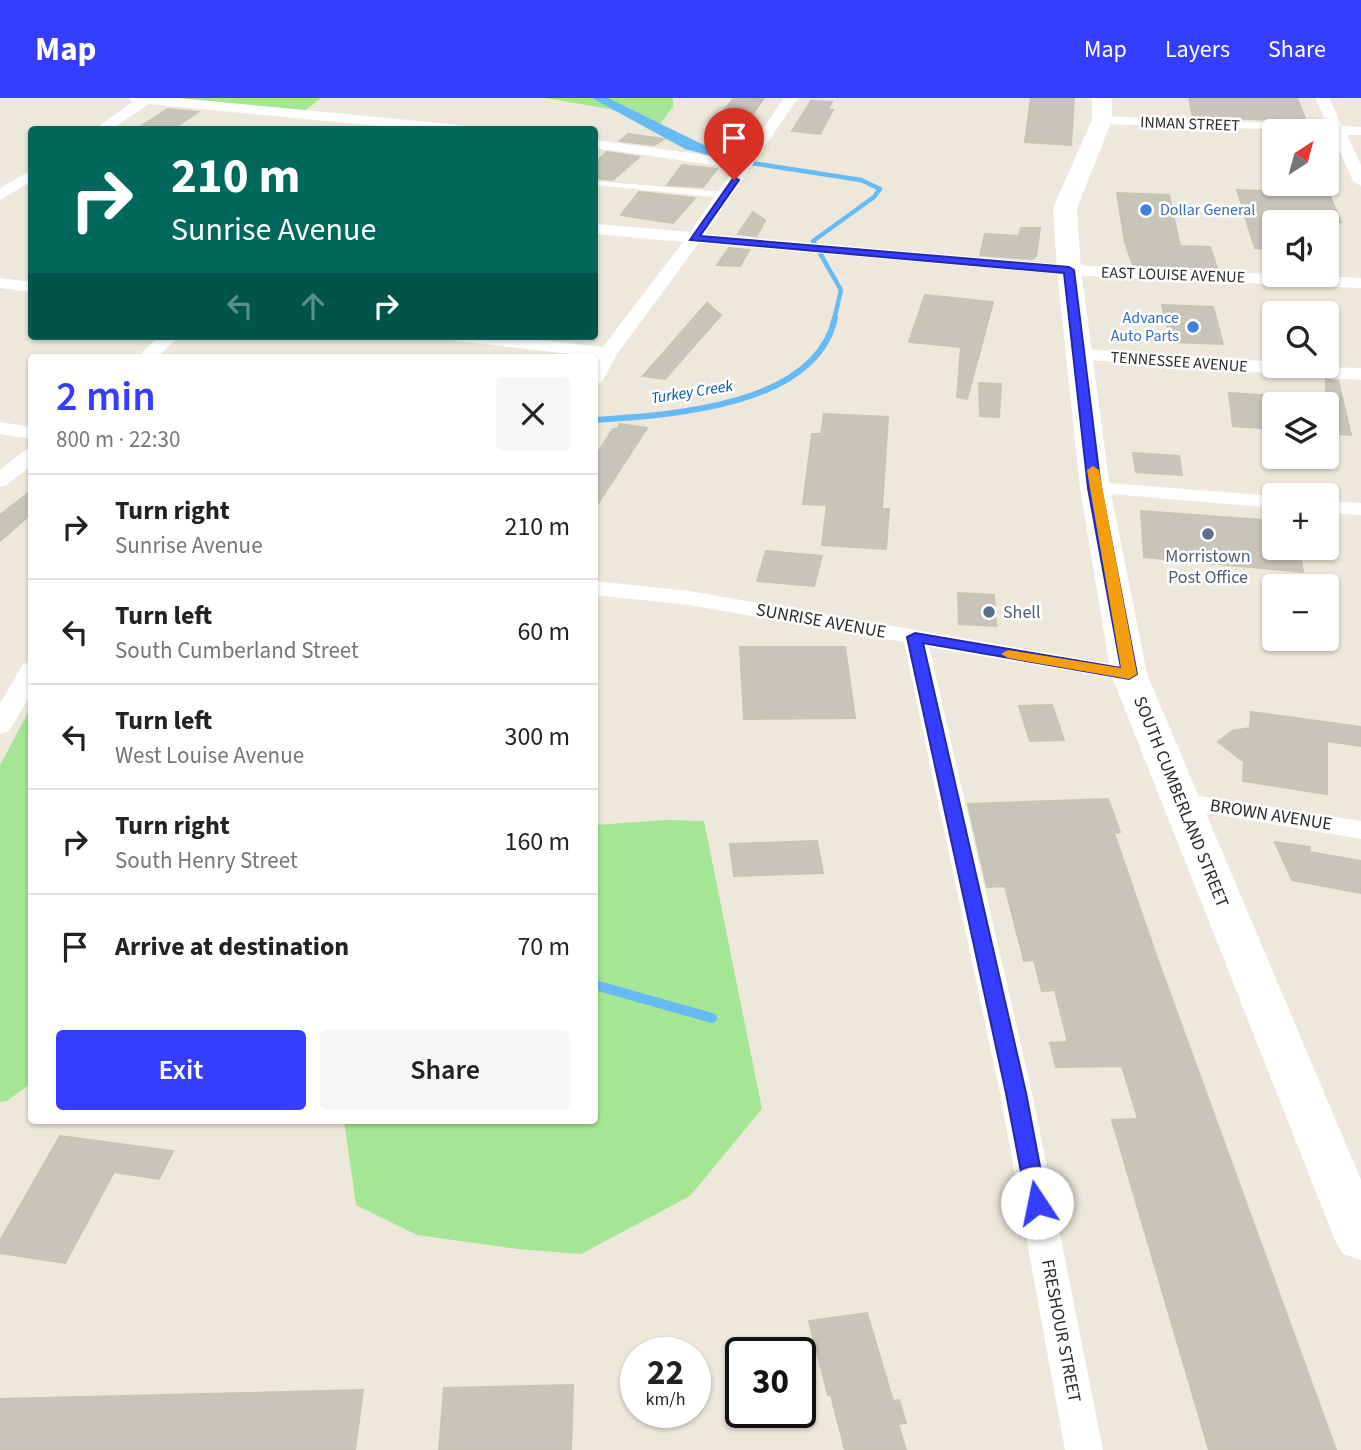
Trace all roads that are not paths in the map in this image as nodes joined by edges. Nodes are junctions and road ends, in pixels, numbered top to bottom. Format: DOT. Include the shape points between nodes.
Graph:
graph roads {
  1 [pos="144,98"];
  2 [pos="791,98"];
  3 [pos="1322,98"];
  4 [pos="1102,109"];
  5 [pos="1330,119"];
  6 [pos="1262,123"];
  7 [pos="106,126"];
  8 [pos="406,126"];
  9 [pos="1339,130"];
  10 [pos="1361,131"];
  11 [pos="1339,139"];
  12 [pos="598,144"];
  13 [pos="745,165"];
  14 [pos="10,172"];
  15 [pos="28,174"];
  16 [pos="28,176"];
  17 [pos="1361,181"];
  18 [pos="598,183"];
  19 [pos="0,195"];
  20 [pos="724,195"];
  21 [pos="598,229"];
  22 [pos="694,238"];
  23 [pos="1069,270"];
  24 [pos="0,283"];
  25 [pos="1361,283"];
  26 [pos="28,286"];
  27 [pos="166,340"];
  28 [pos="513,340"];
  29 [pos="608,353"];
  30 [pos="150,354"];
  31 [pos="1082,355"];
  32 [pos="598,372"];
  33 [pos="1361,374"];
  34 [pos="0,428"];
  35 [pos="28,432"];
  36 [pos="28,457"];
  37 [pos="0,481"];
  38 [pos="1095,488"];
  39 [pos="1262,501"];
  40 [pos="1339,508"];
  41 [pos="1361,509"];
  42 [pos="598,588"];
  43 [pos="915,637"];
  44 [pos="1129,674"];
  45 [pos="28,676"];
  46 [pos="0,726"];
  47 [pos="1180,801"];
  48 [pos="1361,830"];
  49 [pos="1358,1227"];
  50 [pos="1084,1450"];
  1 -- 7 [label="street"];
  1 -- 8 [label="street"];
  2 -- 13 [label="street"];
  3 -- 5 [label="street"];
  4 -- 6 [label="street, INMAN STREET"];
  4 -- 23 [label="main road, SOUTH CUMBERLAND STREET" via="1066,208"];
  9 -- 10 [label="street, INMAN STREET"];
  11 -- 17 [label="street"];
  12 -- 13 [label="street"];
  13 -- 20 [label="street"];
  14 -- 15 [label="street"];
  16 -- 19 [label="street"];
  18 -- 20 [label="lane"];
  20 -- 22 [label="street"];
  21 -- 22 [label="street, EAST LOUISE AVENUE"];
  22 -- 23 [label="street, EAST LOUISE AVENUE"];
  22 -- 29 [label="street"];
  23 -- 25 [label="street, EAST LOUISE AVENUE"];
  23 -- 31 [label="main road, SOUTH CUMBERLAND STREET"];
  24 -- 26 [label="street"];
  27 -- 30 [label="street"];
  28 -- 29 [label="street"];
  29 -- 32 [label="street"];
  31 -- 33 [label="street, TENNESSEE AVENUE"];
  31 -- 38 [label="main road, SOUTH CUMBERLAND STREET"];
  34 -- 35 [label="street"];
  36 -- 37 [label="street"];
  38 -- 39 [label="street"];
  38 -- 44 [label="main road, SOUTH CUMBERLAND STREET"];
  40 -- 41 [label="street"];
  42 -- 43 [label="street, SUNRISE AVENUE" via="689,598"];
  43 -- 44 [label="street, SUNRISE AVENUE"];
  43 -- 50 [label="street, FRESHOUR STREET" via="1016,1093"];
  44 -- 47 [label="main road, SOUTH CUMBERLAND STREET"];
  45 -- 46 [label="street"];
  47 -- 48 [label="street, BROWN AVENUE"];
  47 -- 49 [label="main road, SOUTH CUMBERLAND STREET"];
}
